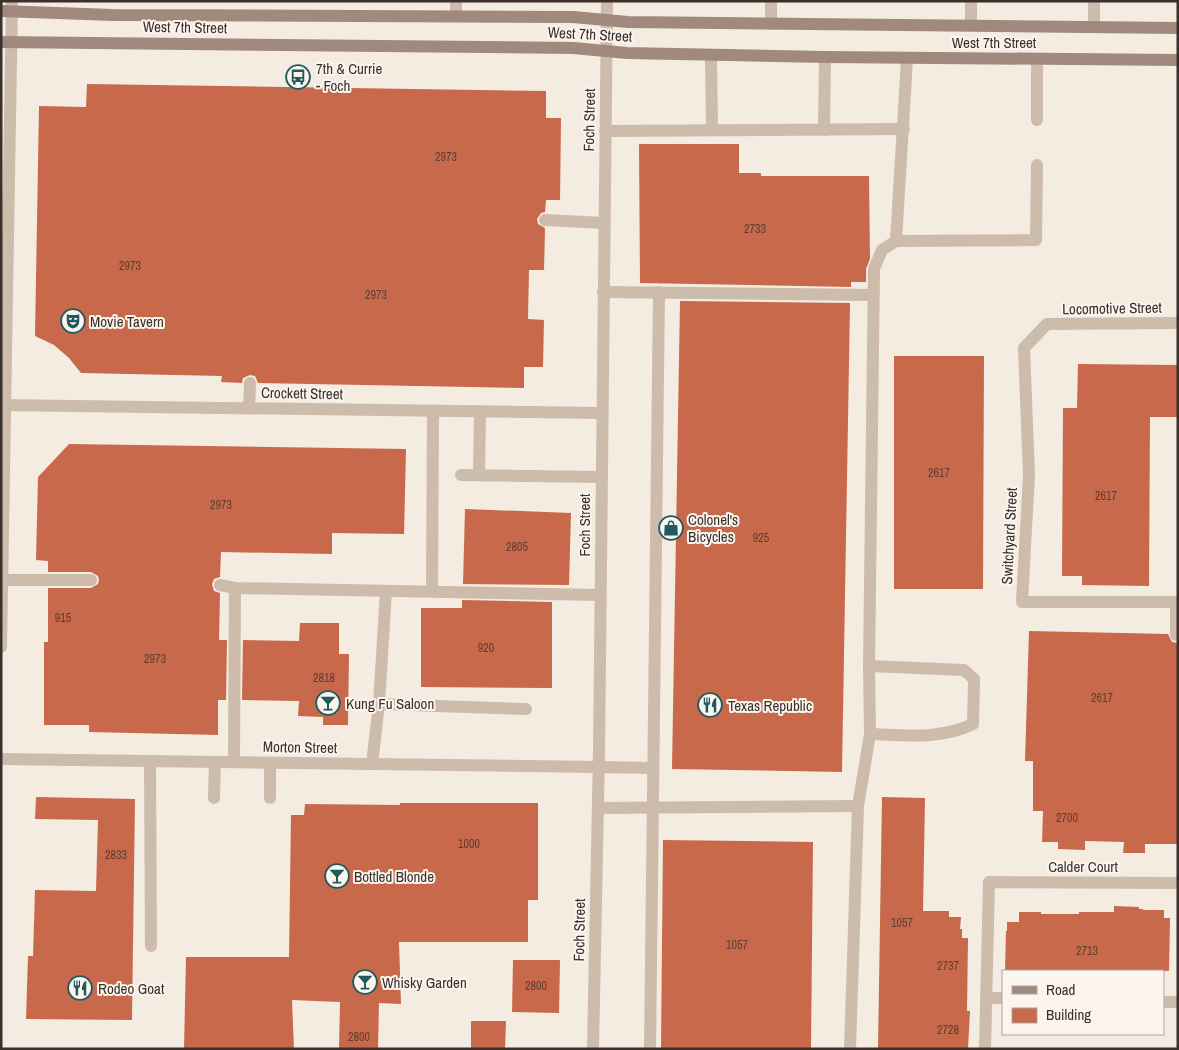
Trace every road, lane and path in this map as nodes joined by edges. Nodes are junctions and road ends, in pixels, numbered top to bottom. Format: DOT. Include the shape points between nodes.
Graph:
graph roads {
  1 [pos="456,1"];
  2 [pos="607,1"];
  3 [pos="771,1"];
  4 [pos="971,1"];
  5 [pos="1094,1"];
  6 [pos="8,8"];
  7 [pos="456,16"];
  8 [pos="607,20"];
  9 [pos="771,24"];
  10 [pos="971,25"];
  11 [pos="1094,26"];
  12 [pos="1178,28"];
  13 [pos="6,42"];
  14 [pos="606,52"];
  15 [pos="711,55"];
  16 [pos="825,57"];
  17 [pos="907,58"];
  18 [pos="1038,59"];
  19 [pos="1178,60"];
  20 [pos="1038,120"];
  21 [pos="904,129"];
  22 [pos="712,130"];
  23 [pos="824,130"];
  24 [pos="606,131"];
  25 [pos="1038,165"];
  26 [pos="5,182"];
  27 [pos="545,220"];
  28 [pos="604,223"];
  29 [pos="896,241"];
  30 [pos="603,292"];
  31 [pos="659,292"];
  32 [pos="874,295"];
  33 [pos="1178,323"];
  34 [pos="1047,324"];
  35 [pos="250,383"];
  36 [pos="3,405"];
  37 [pos="249,408"];
  38 [pos="433,411"];
  39 [pos="480,411"];
  40 [pos="602,413"];
  41 [pos="461,475"];
  42 [pos="479,475"];
  43 [pos="601,477"];
  44 [pos="2,580"];
  45 [pos="92,580"];
  46 [pos="220,585"];
  47 [pos="235,588"];
  48 [pos="386,591"];
  49 [pos="432,591"];
  50 [pos="600,595"];
  51 [pos="1177,602"];
  52 [pos="1176,635"];
  53 [pos="1,647"];
  54 [pos="869,666"];
  55 [pos="379,704"];
  56 [pos="526,709"];
  57 [pos="870,734"];
  58 [pos="1,760"];
  59 [pos="150,761"];
  60 [pos="215,762"];
  61 [pos="234,762"];
  62 [pos="270,763"];
  63 [pos="372,764"];
  64 [pos="598,767"];
  65 [pos="653,768"];
  66 [pos="214,798"];
  67 [pos="270,798"];
  68 [pos="858,806"];
  69 [pos="598,808"];
  70 [pos="652,808"];
  71 [pos="1178,883"];
  72 [pos="151,946"];
  73 [pos="986,998"];
  74 [pos="1002,998"];
  75 [pos="1164,1002"];
  76 [pos="1178,1002"];
  77 [pos="592,1049"];
  78 [pos="650,1049"];
  79 [pos="850,1049"];
  80 [pos="985,1049"];
  1 -- 7 [label="street"];
  2 -- 8 [label="street, Foch Street"];
  3 -- 9 [label="street"];
  4 -- 10 [label="street"];
  5 -- 11 [label="street"];
  6 -- 7 [label="main road, West 7th Street" via="113,15"];
  6 -- 13 [label="street"];
  7 -- 8 [label="main road, West 7th Street"];
  8 -- 9 [label="main road, West 7th Street"];
  8 -- 14 [label="street, Foch Street"];
  9 -- 10 [label="main road, West 7th Street"];
  10 -- 11 [label="main road, West 7th Street"];
  11 -- 12 [label="main road, West 7th Street"];
  13 -- 14 [label="main road, West 7th Street" via="544,48"];
  13 -- 26 [label="street"];
  14 -- 15 [label="main road, West 7th Street"];
  14 -- 24 [label="street, Foch Street"];
  15 -- 16 [label="main road, West 7th Street"];
  15 -- 22 [label="street"];
  16 -- 17 [label="main road, West 7th Street"];
  16 -- 23 [label="street"];
  17 -- 18 [label="main road, West 7th Street"];
  17 -- 21 [label="street"];
  18 -- 19 [label="main road, West 7th Street"];
  18 -- 20 [label="street"];
  21 -- 23 [label="street"];
  21 -- 29 [label="street"];
  22 -- 23 [label="street"];
  22 -- 24 [label="street"];
  24 -- 28 [label="street, Foch Street"];
  25 -- 29 [label="street" via="1036,240"];
  26 -- 36 [label="street"];
  27 -- 28 [label="street"];
  28 -- 30 [label="street, Foch Street"];
  29 -- 32 [label="street" via="882,250 874,269"];
  30 -- 31 [label="street"];
  30 -- 40 [label="street, Foch Street"];
  31 -- 32 [label="street"];
  31 -- 65 [label="street"];
  32 -- 54 [label="street"];
  33 -- 34 [label="street, Locomotive Street"];
  34 -- 51 [label="street, Switchyard Street" via="1024,348 1029,475 1022,602"];
  35 -- 37 [label="street"];
  36 -- 37 [label="street, Crockett Street"];
  36 -- 44 [label="street"];
  37 -- 38 [label="street, Crockett Street"];
  38 -- 39 [label="street, Crockett Street"];
  38 -- 49 [label="street"];
  39 -- 40 [label="street, Crockett Street"];
  39 -- 42 [label="street"];
  40 -- 43 [label="street, Foch Street"];
  41 -- 42 [label="street"];
  42 -- 43 [label="street"];
  43 -- 50 [label="street, Foch Street"];
  44 -- 45 [label="street"];
  44 -- 53 [label="street"];
  46 -- 47 [label="street"];
  47 -- 48 [label="street"];
  47 -- 61 [label="street"];
  48 -- 49 [label="street"];
  48 -- 55 [label="street"];
  49 -- 50 [label="street"];
  50 -- 64 [label="street, Foch Street"];
  51 -- 52 [label="street"];
  54 -- 57 [label="street"];
  54 -- 57 [label="street" via="964,670 974,679 972,724 959,731 929,736"];
  55 -- 56 [label="street"];
  55 -- 63 [label="street"];
  57 -- 68 [label="street"];
  58 -- 59 [label="street, Morton Street"];
  59 -- 60 [label="street, Morton Street"];
  59 -- 72 [label="street"];
  60 -- 61 [label="street, Morton Street"];
  60 -- 66 [label="street"];
  61 -- 62 [label="street, Morton Street"];
  62 -- 63 [label="street, Morton Street"];
  62 -- 67 [label="street"];
  63 -- 64 [label="street, Morton Street"];
  64 -- 65 [label="street, Morton Street"];
  64 -- 69 [label="street, Foch Street"];
  65 -- 70 [label="street"];
  68 -- 70 [label="street"];
  68 -- 79 [label="street"];
  69 -- 70 [label="street"];
  69 -- 77 [label="street, Foch Street"];
  70 -- 78 [label="street"];
  71 -- 73 [label="street, Calder Court" via="989,882"];
  73 -- 74 [label="street"];
  73 -- 80 [label="street"];
  75 -- 76 [label="street"];
}
